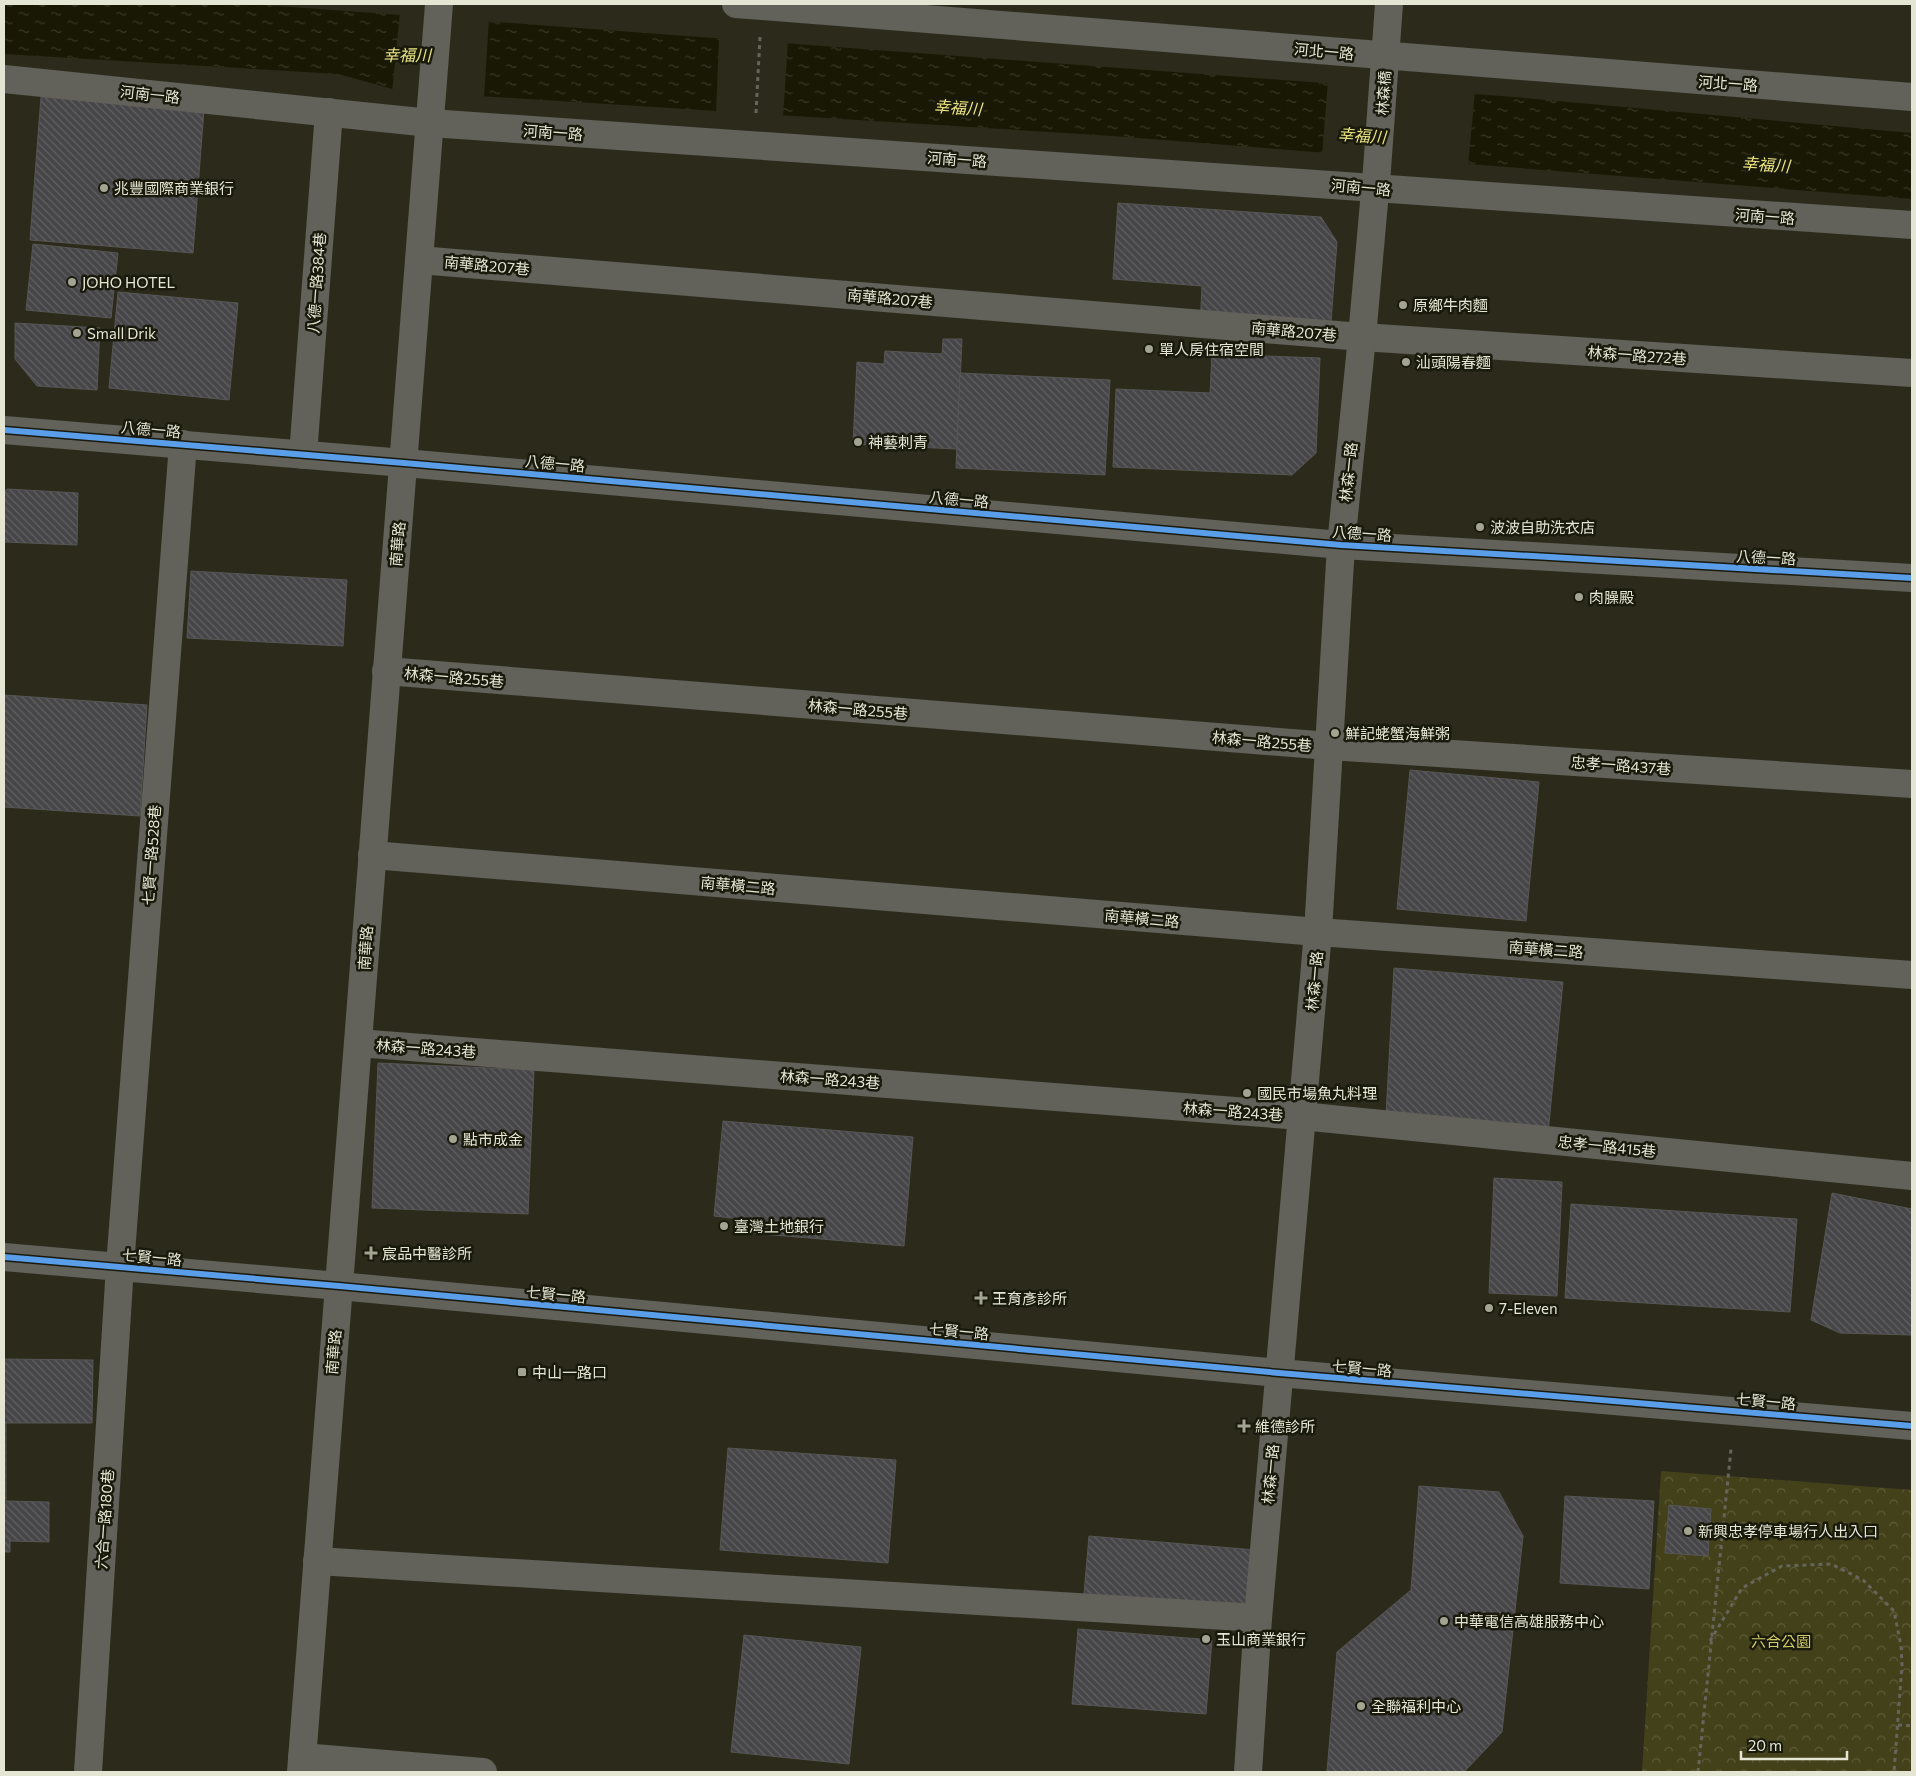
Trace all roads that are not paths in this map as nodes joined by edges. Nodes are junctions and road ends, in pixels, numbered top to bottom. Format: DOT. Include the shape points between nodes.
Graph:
graph roads {
  1 [pos="439,4"];
  2 [pos="1389,4"];
  3 [pos="749,5"];
  4 [pos="1386,56"];
  5 [pos="4,79"];
  6 [pos="1912,97"];
  7 [pos="329,112"];
  8 [pos="430,123"];
  9 [pos="1375,189"];
  10 [pos="1912,225"];
  11 [pos="418,260"];
  12 [pos="1362,337"];
  13 [pos="1912,373"];
  14 [pos="4,430"];
  15 [pos="183,444"];
  16 [pos="303,454"];
  17 [pos="404,463"];
  18 [pos="1341,545"];
  19 [pos="1912,578"];
  20 [pos="386,671"];
  21 [pos="1330,746"];
  22 [pos="1912,784"];
  23 [pos="372,855"];
  24 [pos="1318,932"];
  25 [pos="1912,975"];
  26 [pos="358,1043"];
  27 [pos="1302,1116"];
  28 [pos="1912,1176"];
  29 [pos="4,1258"];
  30 [pos="120,1266"];
  31 [pos="339,1286"];
  32 [pos="1279,1373"];
  33 [pos="1912,1426"];
  34 [pos="317,1561"];
  35 [pos="1258,1618"];
  36 [pos="301,1765"];
  37 [pos="88,1772"];
  38 [pos="484,1772"];
  39 [pos="1248,1772"];
  1 -- 8 [label="street, 南華路"];
  2 -- 4 [label="street"];
  3 -- 4 [label="street, 河北一路"];
  4 -- 6 [label="street, 河北一路"];
  4 -- 9 [label="street, 林森橋"];
  5 -- 7 [label="street, 河南一路"];
  7 -- 8 [label="street, 河南一路"];
  7 -- 16 [label="street, 八德一路384巷"];
  8 -- 9 [label="street, 河南一路"];
  8 -- 11 [label="street, 南華路"];
  9 -- 10 [label="street, 河南一路"];
  9 -- 12 [label="street, 林森一路"];
  11 -- 12 [label="street, 南華路207巷"];
  11 -- 17 [label="street, 南華路"];
  12 -- 13 [label="street, 林森一路272巷"];
  12 -- 18 [label="street, 林森一路"];
  14 -- 15 [label="street, 八德一路"];
  15 -- 16 [label="street, 八德一路"];
  15 -- 30 [label="street, 七賢一路528巷"];
  16 -- 17 [label="street, 八德一路"];
  17 -- 18 [label="street, 八德一路"];
  17 -- 20 [label="street, 南華路"];
  18 -- 19 [label="street, 八德一路"];
  18 -- 21 [label="street, 林森一路"];
  20 -- 21 [label="street, 林森一路255巷"];
  20 -- 23 [label="street, 南華路"];
  21 -- 22 [label="street, 忠孝一路437巷"];
  21 -- 24 [label="street, 林森一路"];
  23 -- 24 [label="street, 南華橫二路"];
  23 -- 26 [label="street, 南華路"];
  24 -- 25 [label="street, 南華橫二路"];
  24 -- 27 [label="street, 林森一路"];
  26 -- 27 [label="street, 林森一路243巷"];
  26 -- 31 [label="street, 南華路"];
  27 -- 28 [label="street, 忠孝一路415巷"];
  27 -- 32 [label="street, 林森一路"];
  29 -- 30 [label="street, 七賢一路"];
  30 -- 31 [label="street, 七賢一路"];
  30 -- 37 [label="street, 六合一路180巷"];
  31 -- 32 [label="street, 七賢一路"];
  31 -- 34 [label="street, 南華路"];
  32 -- 33 [label="street, 七賢一路"];
  32 -- 35 [label="street, 林森一路"];
  34 -- 35 [label="street"];
  34 -- 36 [label="street, 南華路"];
  35 -- 39 [label="street, 林森一路"];
  36 -- 38 [label="street"];
}
